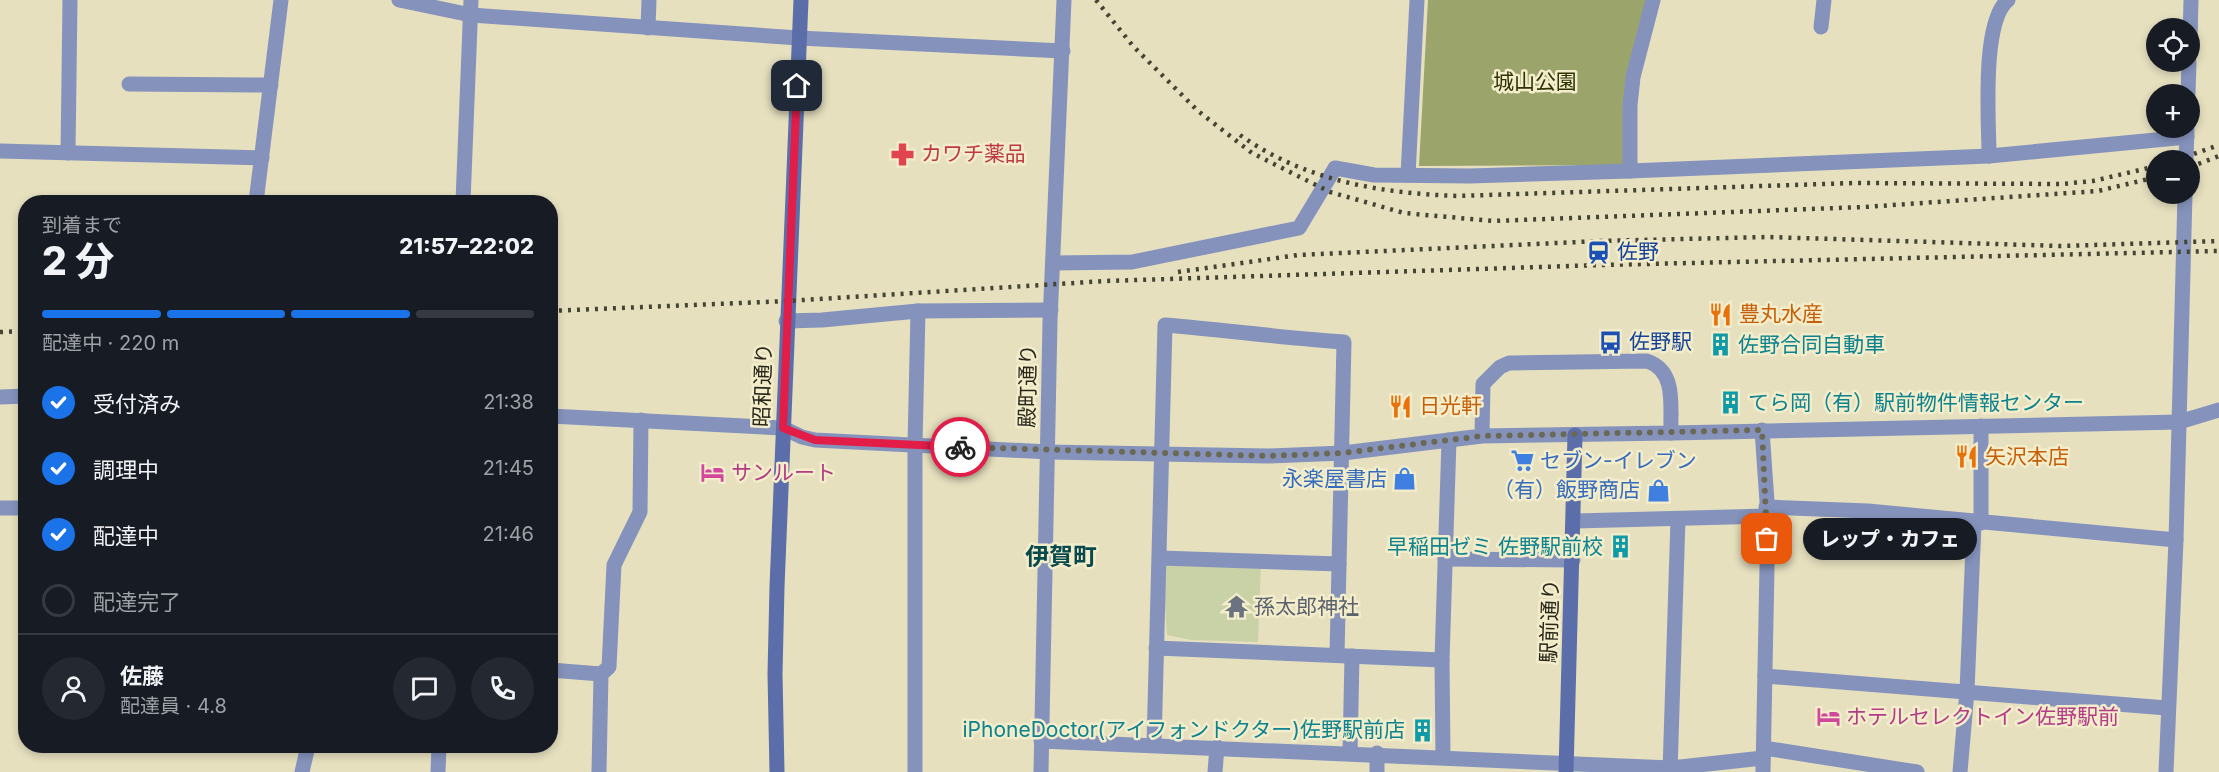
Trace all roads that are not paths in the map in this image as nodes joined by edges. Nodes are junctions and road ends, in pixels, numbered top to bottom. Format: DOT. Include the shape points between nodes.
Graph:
graph roads {
  1 [pos="70,0"];
  2 [pos="281,0"];
  3 [pos="399,0"];
  4 [pos="649,0"];
  5 [pos="801,0"];
  6 [pos="1064,0"];
  7 [pos="1417,0"];
  8 [pos="1653,0"];
  9 [pos="1824,0"];
  10 [pos="2008,0"];
  11 [pos="2192,0"];
  12 [pos="471,8"];
  13 [pos="2191,18"];
  14 [pos="1821,27"];
  15 [pos="648,28"];
  16 [pos="799,38"];
  17 [pos="1063,51"];
  18 [pos="129,84"];
  19 [pos="271,85"];
  20 [pos="2146,137"];
  21 [pos="0,151"];
  22 [pos="68,153"];
  23 [pos="1989,156"];
  24 [pos="262,158"];
  25 [pos="1630,171"];
  26 [pos="1408,174"];
  27 [pos="257,195"];
  28 [pos="463,195"];
  29 [pos="2185,204"];
  30 [pos="1053,263"];
  31 [pos="918,310"];
  32 [pos="1051,310"];
  33 [pos="786,321"];
  34 [pos="18,397"];
  35 [pos="0,398"];
  36 [pos="2219,410"];
  37 [pos="558,416"];
  38 [pos="641,420"];
  39 [pos="2180,422"];
  40 [pos="1981,426"];
  41 [pos="783,428"];
  42 [pos="1762,430"];
  43 [pos="1671,433"];
  44 [pos="1575,435"];
  45 [pos="1482,436"];
  46 [pos="1449,440"];
  47 [pos="915,445"];
  48 [pos="1048,452"];
  49 [pos="1342,453"];
  50 [pos="1162,455"];
  51 [pos="0,508"];
  52 [pos="18,508"];
  53 [pos="1767,512"];
  54 [pos="1678,519"];
  55 [pos="1575,521"];
  56 [pos="1978,522"];
  57 [pos="2176,540"];
  58 [pos="1160,558"];
  59 [pos="1445,559"];
  60 [pos="1573,560"];
  61 [pos="1339,564"];
  62 [pos="1156,648"];
  63 [pos="1345,656"];
  64 [pos="1443,660"];
  65 [pos="558,671"];
  66 [pos="601,674"];
  67 [pos="1765,676"];
  68 [pos="1967,691"];
  69 [pos="2167,708"];
  70 [pos="1041,741"];
  71 [pos="1154,746"];
  72 [pos="1217,747"];
  73 [pos="306,753"];
  74 [pos="439,753"];
  75 [pos="1350,753"];
  76 [pos="1377,753"];
  77 [pos="1443,756"];
  78 [pos="1763,760"];
  79 [pos="1566,767"];
  80 [pos="1670,770"];
  81 [pos="302,772"];
  82 [pos="438,772"];
  83 [pos="599,772"];
  84 [pos="777,772"];
  85 [pos="915,772"];
  86 [pos="1041,772"];
  87 [pos="1215,772"];
  88 [pos="1377,772"];
  89 [pos="1917,772"];
  90 [pos="1959,772"];
  91 [pos="2166,772"];
  1 -- 22 [label="street"];
  2 -- 19 [label="street"];
  3 -- 12 [label="street"];
  4 -- 15 [label="street"];
  5 -- 16 [label="main road, 昭和通り"];
  6 -- 17 [label="street, 殿町通り"];
  7 -- 26 [label="street"];
  8 -- 25 [label="street" via="1633,77"];
  9 -- 14 [label="street"];
  10 -- 23 [label="street" via="1996,19 1988,66"];
  11 -- 13 [label="street"];
  12 -- 15 [label="street"];
  12 -- 28 [label="street"];
  15 -- 16 [label="street"];
  16 -- 17 [label="street"];
  16 -- 33 [label="main road, 昭和通り"];
  17 -- 30 [label="street, 殿町通り"];
  18 -- 19 [label="street"];
  19 -- 24 [label="street"];
  20 -- 23 [label="street"];
  21 -- 22 [label="street"];
  22 -- 24 [label="street"];
  23 -- 25 [label="street"];
  24 -- 27 [label="street"];
  25 -- 26 [label="street"];
  26 -- 30 [label="street" via="1335,168 1299,228 1132,262"];
  29 -- 39 [label="street"];
  30 -- 32 [label="street, 殿町通り"];
  31 -- 32 [label="street"];
  31 -- 33 [label="street"];
  31 -- 47 [label="street"];
  32 -- 48 [label="street, 殿町通り"];
  33 -- 41 [label="main road, 昭和通り"];
  34 -- 35 [label="street"];
  36 -- 39 [label="street"];
  37 -- 38 [label="street"];
  38 -- 41 [label="street"];
  38 -- 66 [label="street" via="640,512 614,565 609,667"];
  39 -- 40 [label="street"];
  39 -- 57 [label="street"];
  40 -- 42 [label="street"];
  40 -- 56 [label="street"];
  41 -- 47 [label="street" via="815,440"];
  41 -- 84 [label="main road, 昭和通り" via="775,674"];
  42 -- 43 [label="street"];
  42 -- 53 [label="street"];
  43 -- 44 [label="street"];
  43 -- 45 [label="street" via="1670,391 1667,376 1659,366 1647,361 1613,361 1509,363 1500,367 1484,384"];
  44 -- 45 [label="street"];
  44 -- 55 [label="main road, 駅前通り"];
  45 -- 46 [label="street"];
  46 -- 49 [label="street"];
  46 -- 59 [label="street"];
  47 -- 48 [label="street"];
  47 -- 85 [label="street"];
  48 -- 50 [label="street"];
  48 -- 70 [label="street, 殿町通り"];
  49 -- 50 [label="street"];
  49 -- 50 [label="street" via="1344,342 1166,325"];
  49 -- 61 [label="street"];
  50 -- 58 [label="street"];
  51 -- 52 [label="street"];
  53 -- 54 [label="street"];
  53 -- 56 [label="street" via="1868,511"];
  53 -- 67 [label="street"];
  54 -- 55 [label="street"];
  54 -- 80 [label="street"];
  55 -- 60 [label="main road, 駅前通り"];
  56 -- 57 [label="street"];
  56 -- 68 [label="street"];
  57 -- 69 [label="street"];
  58 -- 61 [label="street"];
  58 -- 62 [label="street"];
  59 -- 60 [label="street"];
  59 -- 64 [label="street"];
  60 -- 79 [label="main road, 駅前通り"];
  61 -- 63 [label="street"];
  62 -- 63 [label="street"];
  62 -- 71 [label="street"];
  63 -- 64 [label="street"];
  63 -- 75 [label="street"];
  64 -- 77 [label="street"];
  65 -- 66 [label="street"];
  66 -- 83 [label="street"];
  67 -- 68 [label="street"];
  67 -- 78 [label="street"];
  68 -- 69 [label="street"];
  68 -- 90 [label="street"];
  69 -- 91 [label="street"];
  70 -- 71 [label="street"];
  70 -- 86 [label="street, 殿町通り"];
  71 -- 72 [label="street"];
  72 -- 75 [label="street"];
  72 -- 87 [label="street"];
  73 -- 81 [label="street"];
  74 -- 82 [label="street"];
  75 -- 76 [label="street"];
  76 -- 77 [label="street"];
  76 -- 88 [label="street"];
  77 -- 79 [label="street"];
  78 -- 80 [label="street"];
  78 -- 89 [label="street"];
  79 -- 80 [label="street"];
}
